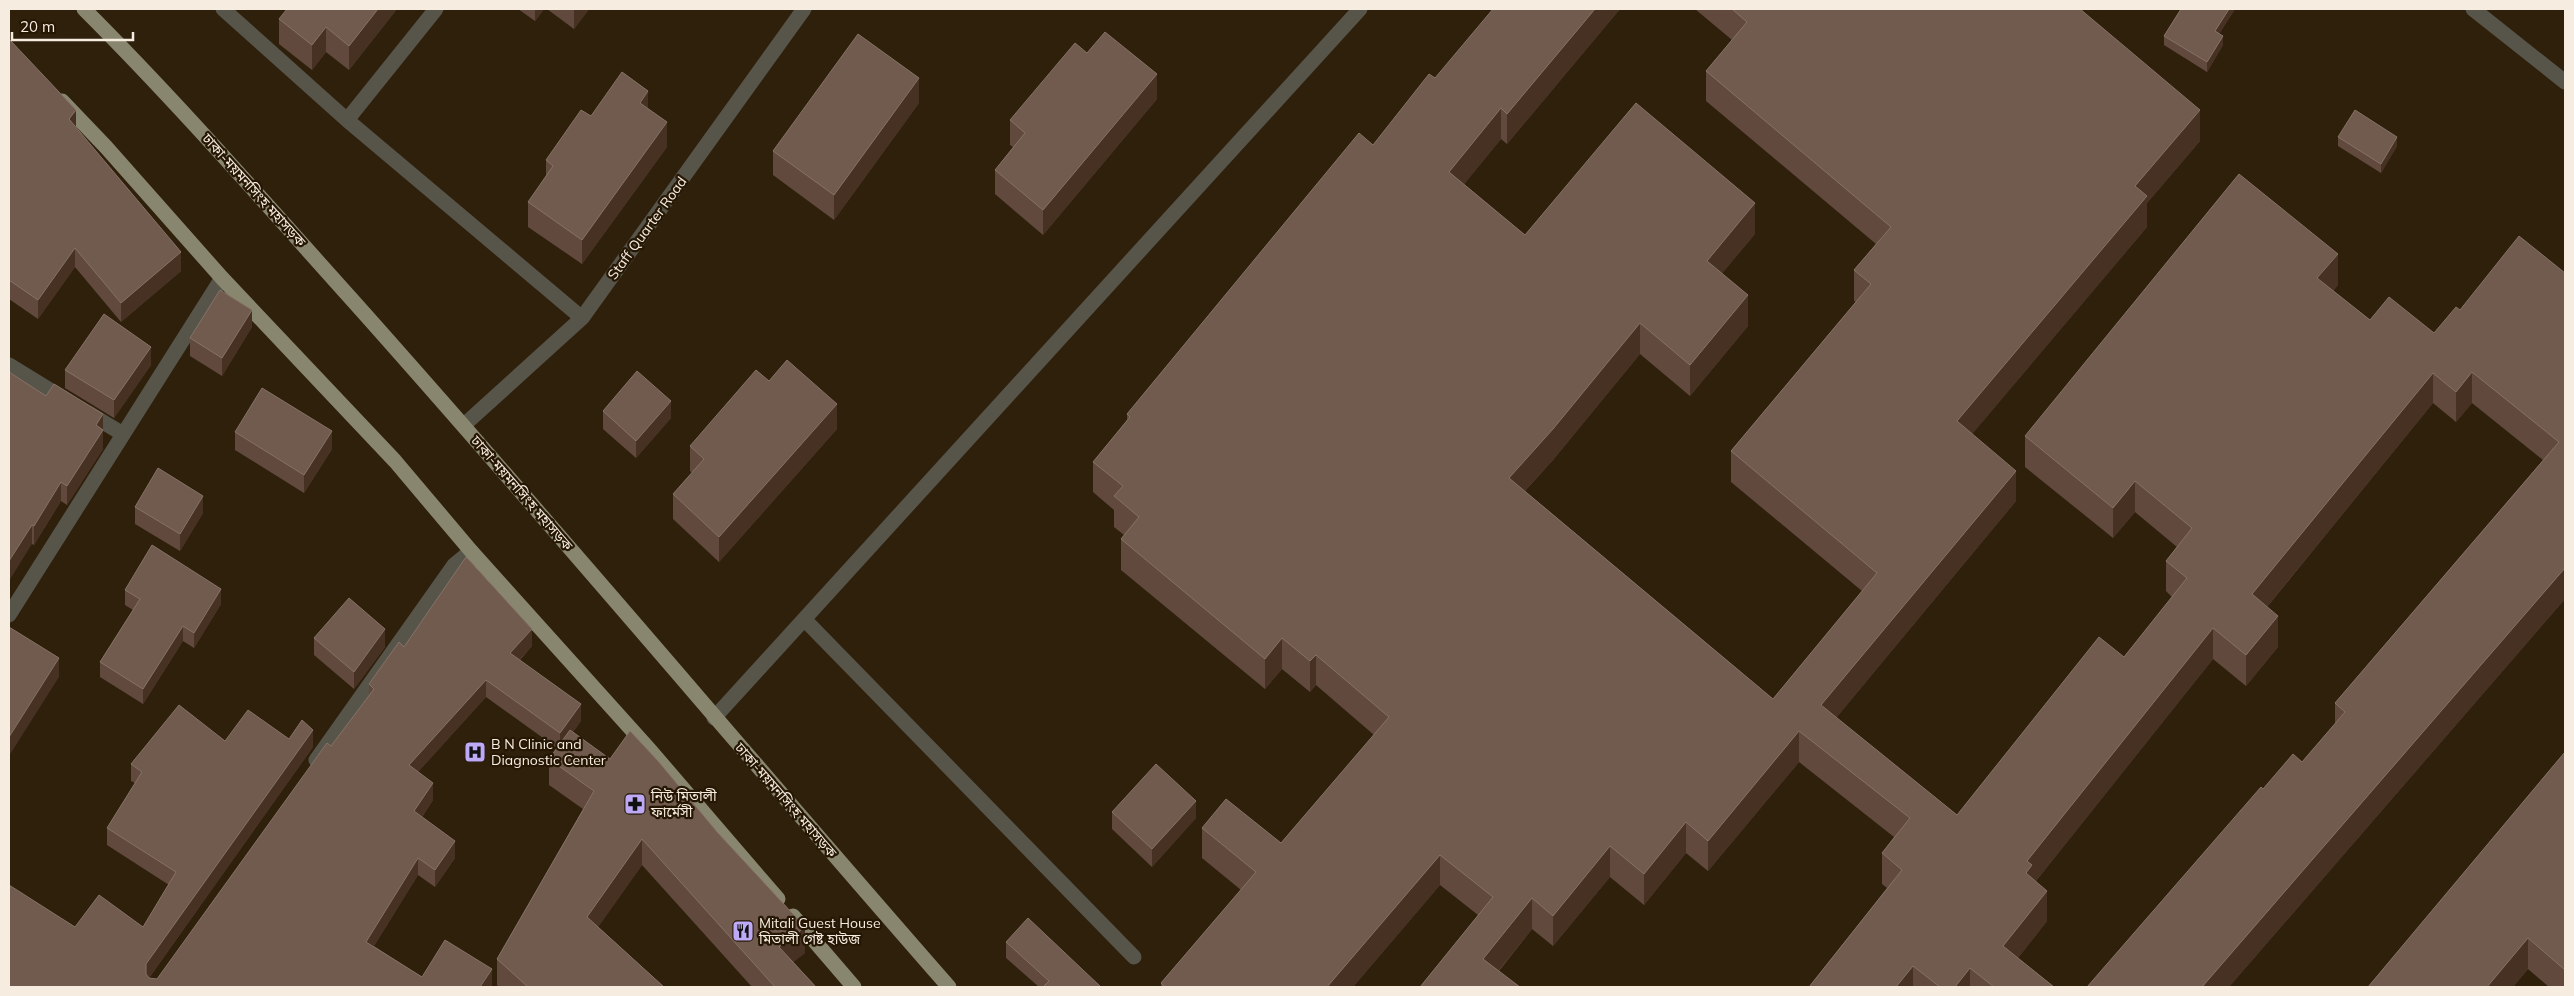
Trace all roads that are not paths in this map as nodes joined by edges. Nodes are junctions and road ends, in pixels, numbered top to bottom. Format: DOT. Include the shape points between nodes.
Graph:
graph roads {
  1 [pos="84,9"];
  2 [pos="223,9"];
  3 [pos="436,9"];
  4 [pos="804,9"];
  5 [pos="1360,9"];
  6 [pos="2473,9"];
  7 [pos="2563,75"];
  8 [pos="54,93"];
  9 [pos="346,120"];
  10 [pos="222,278"];
  11 [pos="582,318"];
  12 [pos="9,365"];
  13 [pos="464,425"];
  14 [pos="123,434"];
  15 [pos="471,551"];
  16 [pos="9,615"];
  17 [pos="804,620"];
  18 [pos="714,718"];
  19 [pos="306,774"];
  20 [pos="1134,957"];
  21 [pos="854,987"];
  22 [pos="949,987"];
  1 -- 13 [label="main road, ঢাকা-ময়মনসিংহ মহাসড়ক" via="164,89"];
  2 -- 9 [label="street"];
  3 -- 9 [label="street"];
  4 -- 11 [label="street, Staff Quarter Road"];
  5 -- 17 [label="street"];
  6 -- 7 [label="street"];
  8 -- 10 [label="main road"];
  9 -- 11 [label="street"];
  10 -- 14 [label="street"];
  10 -- 15 [label="main road" via="395,461"];
  11 -- 13 [label="street, Staff Quarter Road"];
  12 -- 14 [label="street"];
  13 -- 18 [label="main road, ঢাকা-ময়মনসিংহ মহাসড়ক"];
  14 -- 16 [label="street"];
  15 -- 19 [label="street" via="454,565"];
  15 -- 21 [label="main road" via="649,749"];
  17 -- 18 [label="street"];
  17 -- 20 [label="street"];
  18 -- 22 [label="main road, ঢাকা-ময়মনসিংহ মহাসড়ক"];
}
